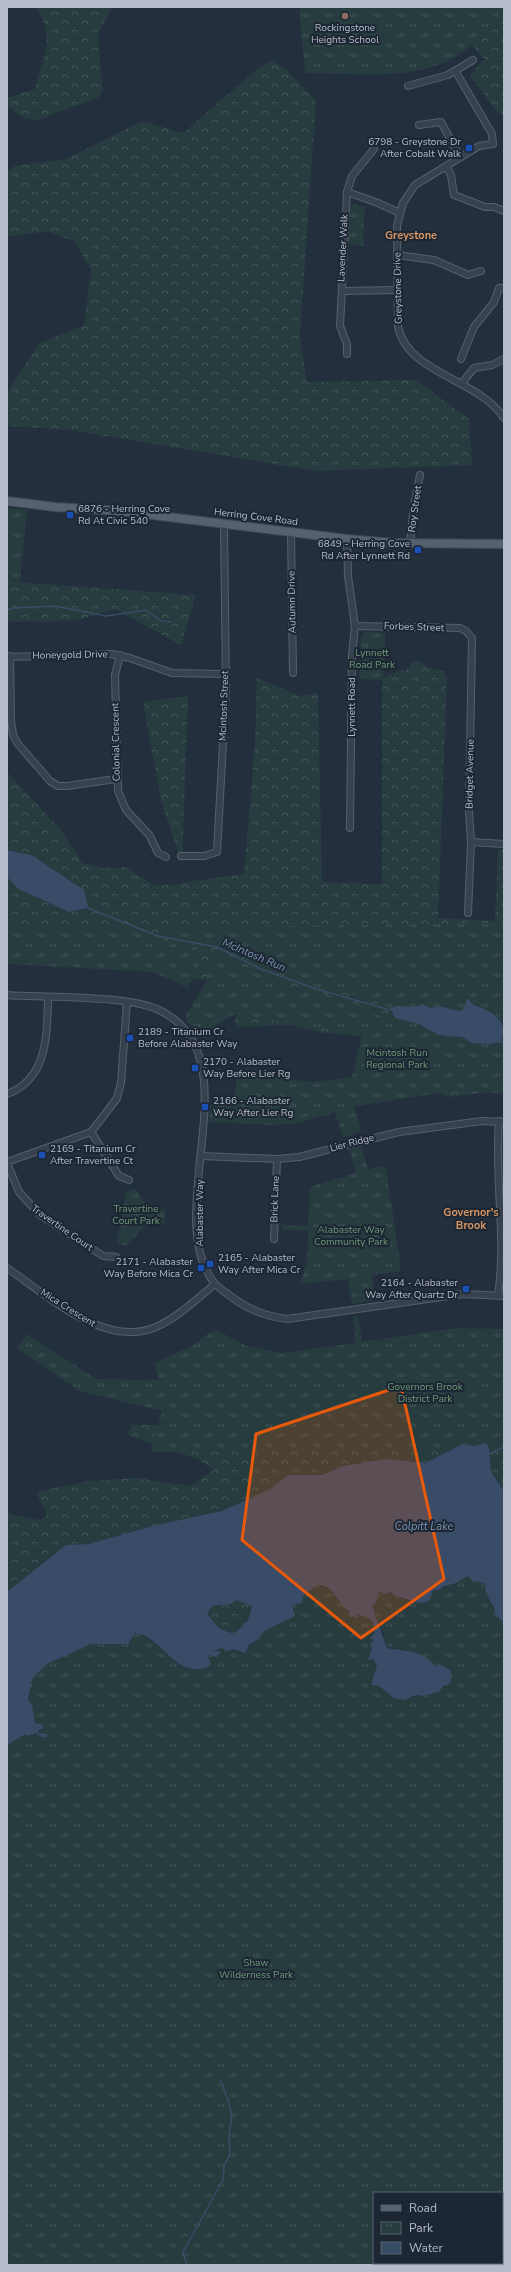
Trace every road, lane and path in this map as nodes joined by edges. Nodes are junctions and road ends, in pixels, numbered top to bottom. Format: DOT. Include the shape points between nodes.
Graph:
graph roads {
  1 [pos="474,60"];
  2 [pos="456,72"];
  3 [pos="408,86"];
  4 [pos="419,125"];
  5 [pos="374,149"];
  6 [pos="460,157"];
  7 [pos="446,166"];
  8 [pos="347,192"];
  9 [pos="504,211"];
  10 [pos="400,213"];
  11 [pos="397,255"];
  12 [pos="481,271"];
  13 [pos="504,288"];
  14 [pos="397,290"];
  15 [pos="342,291"];
  16 [pos="347,354"];
  17 [pos="461,359"];
  18 [pos="504,359"];
  19 [pos="462,383"];
  20 [pos="504,418"];
  21 [pos="420,475"];
  22 [pos="7,501"];
  23 [pos="224,524"];
  24 [pos="291,532"];
  25 [pos="347,539"];
  26 [pos="410,543"];
  27 [pos="504,544"];
  28 [pos="355,626"];
  29 [pos="471,636"];
  30 [pos="8,656"];
  31 [pos="120,656"];
  32 [pos="293,673"];
  33 [pos="226,674"];
  34 [pos="116,779"];
  35 [pos="350,828"];
  36 [pos="471,842"];
  37 [pos="504,844"];
  38 [pos="181,856"];
  39 [pos="166,857"];
  40 [pos="468,913"];
  41 [pos="7,995"];
  42 [pos="48,998"];
  43 [pos="127,1002"];
  44 [pos="7,1094"];
  45 [pos="502,1122"];
  46 [pos="91,1132"];
  47 [pos="201,1156"];
  48 [pos="277,1159"];
  49 [pos="7,1163"];
  50 [pos="129,1180"];
  51 [pos="274,1238"];
  52 [pos="116,1257"];
  53 [pos="7,1268"];
  54 [pos="215,1284"];
  55 [pos="501,1295"];
  1 -- 2 [label="street"];
  2 -- 3 [label="street"];
  2 -- 6 [label="street, Greystone Drive" via="494,139 493,144 478,146"];
  4 -- 6 [label="street" via="441,122"];
  5 -- 8 [label="street, Lavender Walk" via="352,176"];
  6 -- 7 [label="street, Greystone Drive"];
  7 -- 9 [label="street" via="451,175 454,194 485,207"];
  7 -- 10 [label="street, Greystone Drive" via="416,185 403,203"];
  8 -- 10 [label="street"];
  8 -- 15 [label="street, Lavender Walk"];
  10 -- 11 [label="street, Greystone Drive" via="397,226"];
  11 -- 12 [label="street" via="434,260 468,275"];
  11 -- 14 [label="street, Greystone Drive"];
  13 -- 17 [label="street" via="499,288 494,302 474,326"];
  14 -- 15 [label="street"];
  14 -- 19 [label="street, Greystone Drive" via="398,326 405,345 421,360"];
  15 -- 16 [label="street, Lavender Walk" via="340,326 347,344"];
  18 -- 19 [label="street" via="492,365 472,369"];
  19 -- 20 [label="street, Greystone Drive" via="492,403"];
  21 -- 26 [label="street, Roy Street"];
  22 -- 23 [label="main road, Herring Cove Road"];
  23 -- 24 [label="main road, Herring Cove Road"];
  23 -- 33 [label="street, Mcintosh Street"];
  24 -- 25 [label="main road, Herring Cove Road"];
  24 -- 32 [label="street, Autumn Drive"];
  25 -- 26 [label="main road, Herring Cove Road"];
  25 -- 28 [label="street, Lynnett Road" via="348,576"];
  26 -- 27 [label="main road, Herring Cove Road"];
  28 -- 29 [label="street, Forbes Street" via="460,628"];
  28 -- 35 [label="street, Lynnett Road" via="352,655"];
  29 -- 36 [label="street, Bridget Avenue" via="473,644 468,812"];
  30 -- 31 [label="street, Honeygold Drive"];
  30 -- 34 [label="street" via="11,730 18,744 50,781 58,786"];
  31 -- 33 [label="street, Honeygold Drive" via="172,672"];
  31 -- 34 [label="street, Colonial Crescent" via="115,675"];
  33 -- 38 [label="street, Mcintosh Street" via="217,852 204,856"];
  34 -- 39 [label="street, Colonial Crescent" via="126,810 150,836 158,854"];
  36 -- 37 [label="street"];
  36 -- 40 [label="street, Bridget Avenue"];
  41 -- 42 [label="street, Alabaster Way"];
  42 -- 43 [label="street, Alabaster Way"];
  42 -- 44 [label="street" via="46,1043 39,1066 29,1080"];
  43 -- 46 [label="street" via="121,1083 116,1098"];
  43 -- 47 [label="street, Alabaster Way" via="144,1004 163,1012 186,1031 195,1043 204,1077"];
  45 -- 48 [label="street, Lier Ridge" via="482,1121 398,1132 299,1157"];
  45 -- 55 [label="street" via="497,1165 502,1242"];
  46 -- 49 [label="street"];
  46 -- 50 [label="street" via="119,1176"];
  47 -- 48 [label="street, Lier Ridge"];
  47 -- 54 [label="street, Alabaster Way" via="197,1200 198,1247"];
  48 -- 51 [label="street, Brick Lane"];
  49 -- 52 [label="street, Travertine Court" via="27,1204 103,1256"];
  53 -- 54 [label="street, Mica Crescent" via="98,1327 121,1332 157,1327"];
  54 -- 55 [label="street, Alabaster Way" via="249,1309 263,1315 287,1319 463,1294"];
}
